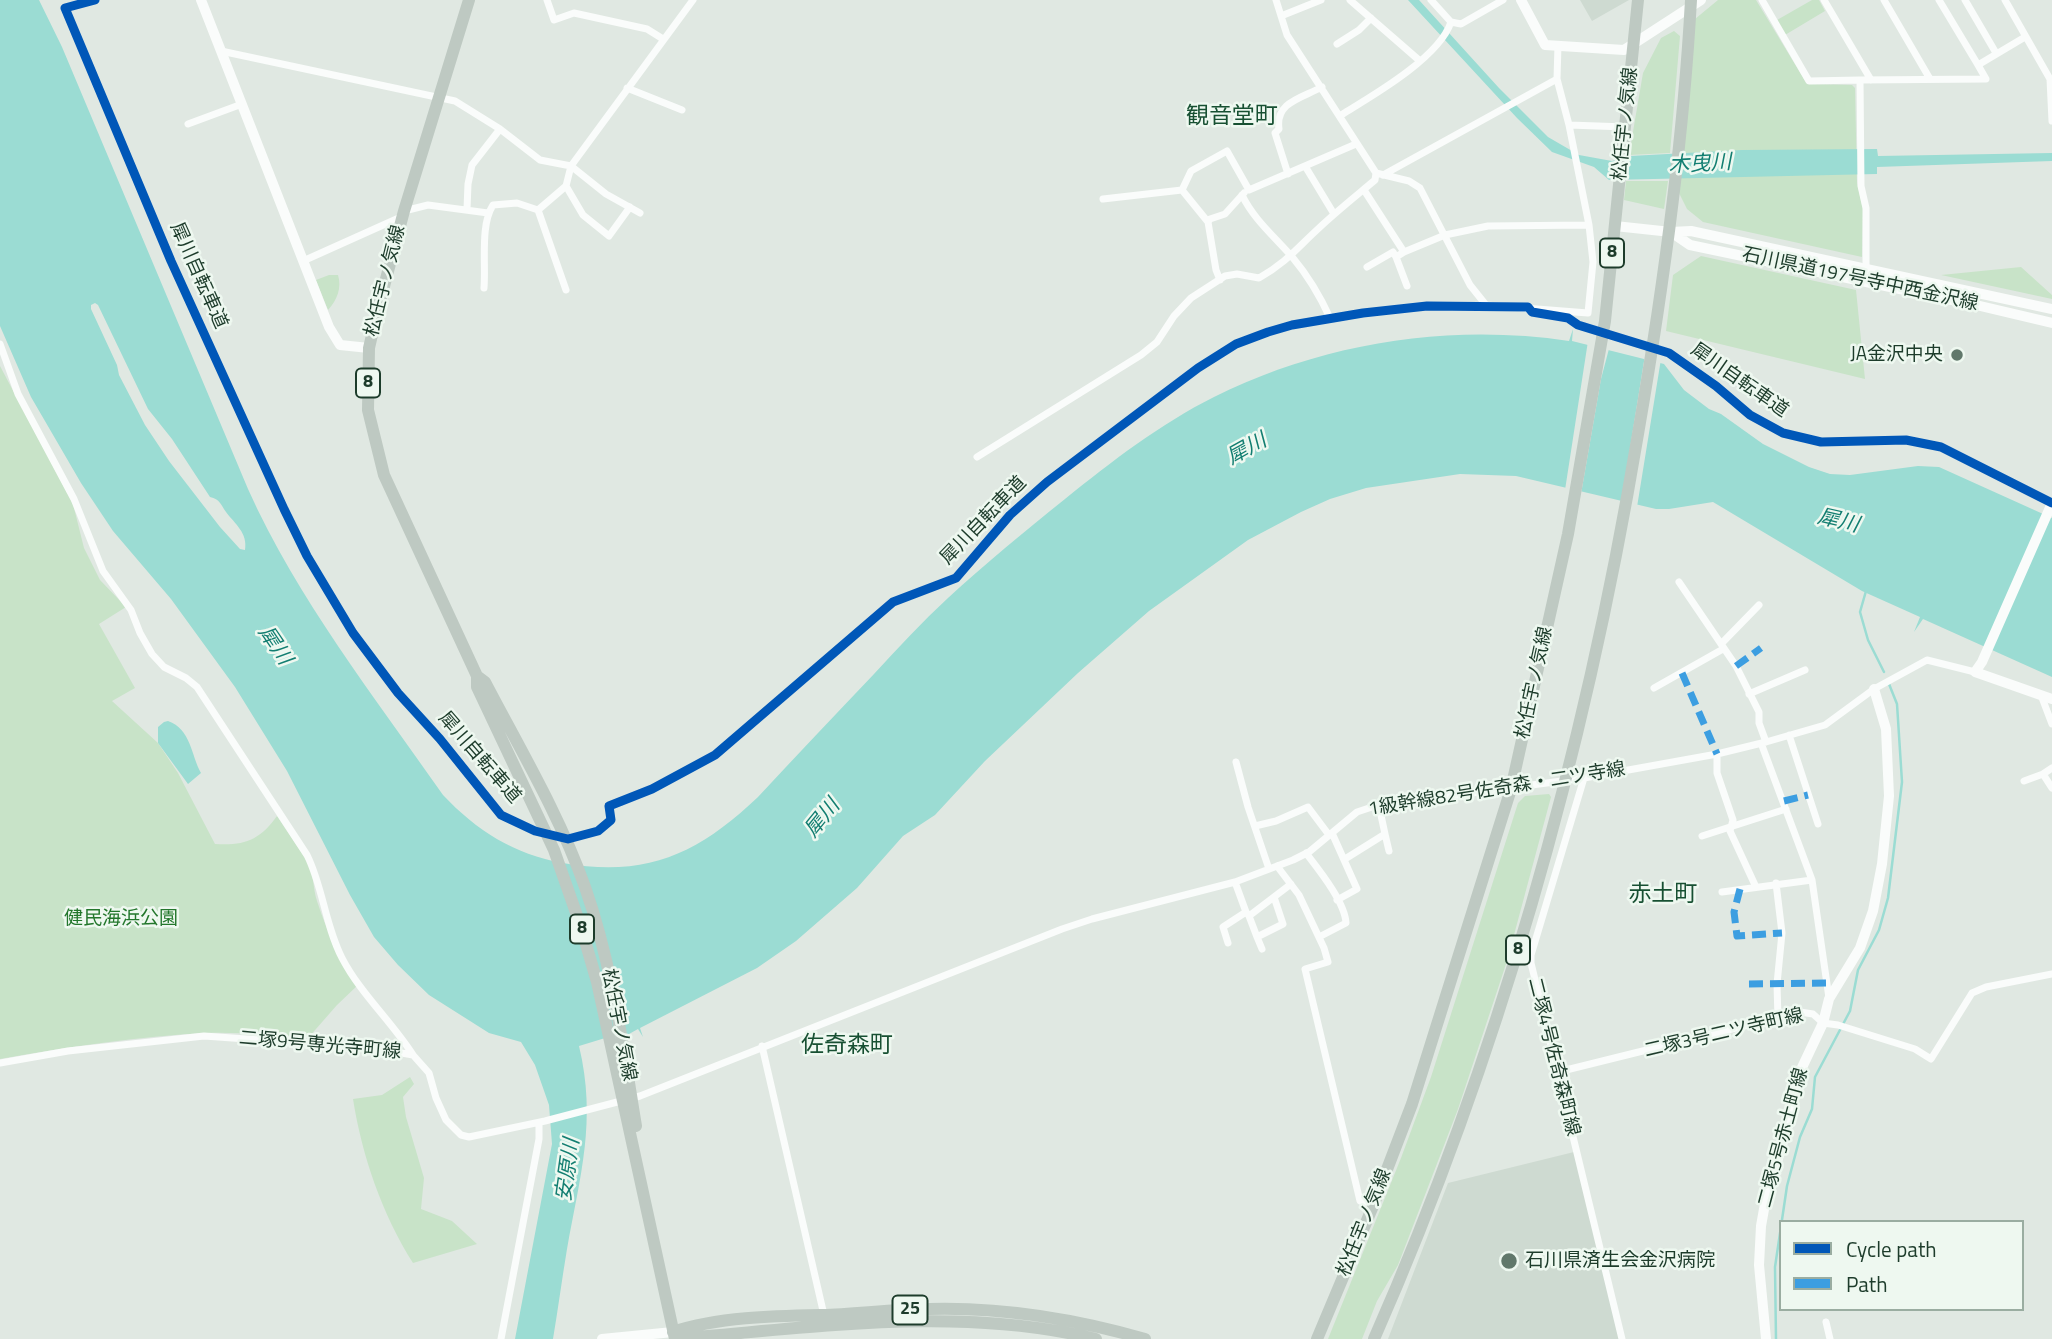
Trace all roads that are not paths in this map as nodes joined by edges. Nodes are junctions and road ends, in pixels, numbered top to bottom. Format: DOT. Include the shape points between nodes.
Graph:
graph roads {
  1 [pos="201,0"];
  2 [pos="469,0"];
  3 [pos="547,0"];
  4 [pos="693,0"];
  5 [pos="1276,0"];
  6 [pos="1321,0"];
  7 [pos="1350,0"];
  8 [pos="1431,0"];
  9 [pos="1503,0"];
  10 [pos="1521,0"];
  11 [pos="1638,0"];
  12 [pos="1762,0"];
  13 [pos="1825,0"];
  14 [pos="1884,0"];
  15 [pos="1940,0"];
  16 [pos="1965,0"];
  17 [pos="2005,0"];
  18 [pos="1694,3"];
  19 [pos="1281,16"];
  20 [pos="1371,18"];
  21 [pos="1450,26"];
  22 [pos="2025,37"];
  23 [pos="663,39"];
  24 [pos="1635,41"];
  25 [pos="1337,44"];
  26 [pos="1558,45"];
  27 [pos="221,51"];
  28 [pos="1996,53"];
  29 [pos="1420,61"];
  30 [pos="1978,65"];
  31 [pos="1557,79"];
  32 [pos="1930,79"];
  33 [pos="1860,80"];
  34 [pos="1871,80"];
  35 [pos="627,88"];
  36 [pos="1322,88"];
  37 [pos="440,97"];
  38 [pos="242,104"];
  39 [pos="2052,104"];
  40 [pos="682,110"];
  41 [pos="1340,116"];
  42 [pos="2052,121"];
  43 [pos="188,124"];
  44 [pos="1569,125"];
  45 [pos="1626,127"];
  46 [pos="500,129"];
  47 [pos="1356,144"];
  48 [pos="571,166"];
  49 [pos="1305,166"];
  50 [pos="1288,174"];
  51 [pos="1379,174"];
  52 [pos="566,186"];
  53 [pos="1182,190"];
  54 [pos="1364,190"];
  55 [pos="1245,192"];
  56 [pos="1103,199"];
  57 [pos="630,207"];
  58 [pos="467,209"];
  59 [pos="538,210"];
  60 [pos="488,212"];
  61 [pos="640,213"];
  62 [pos="403,214"];
  63 [pos="1334,214"];
  64 [pos="1208,222"];
  65 [pos="1589,225"];
  66 [pos="1615,226"];
  67 [pos="1671,232"];
  68 [pos="1445,235"];
  69 [pos="1404,252"];
  70 [pos="1292,257"];
  71 [pos="1396,257"];
  72 [pos="303,261"];
  73 [pos="1367,267"];
  74 [pos="1866,269"];
  75 [pos="1220,280"];
  76 [pos="1407,286"];
  77 [pos="484,288"];
  78 [pos="566,290"];
  79 [pos="2052,309"];
  80 [pos="1330,318"];
  81 [pos="2052,323"];
  82 [pos="0,344"];
  83 [pos="369,348"];
  84 [pos="977,457"];
  85 [pos="2052,503"];
  86 [pos="1678,582"];
  87 [pos="1759,605"];
  88 [pos="1722,646"];
  89 [pos="1805,670"];
  90 [pos="1975,672"];
  91 [pos="477,676"];
  92 [pos="1654,688"];
  93 [pos="1874,689"];
  94 [pos="1749,694"];
  95 [pos="2040,695"];
  96 [pos="2052,699"];
  97 [pos="2052,724"];
  98 [pos="1789,735"];
  99 [pos="1764,742"];
  100 [pos="1717,754"];
  101 [pos="1236,762"];
  102 [pos="2052,768"];
  103 [pos="2043,774"];
  104 [pos="1584,778"];
  105 [pos="1566,780"];
  106 [pos="2024,781"];
  107 [pos="1511,789"];
  108 [pos="2052,789"];
  109 [pos="1379,806"];
  110 [pos="1786,809"];
  111 [pos="1818,824"];
  112 [pos="1255,826"];
  113 [pos="1732,826"];
  114 [pos="1331,834"];
  115 [pos="1385,834"];
  116 [pos="1702,836"];
  117 [pos="1389,851"];
  118 [pos="1306,853"];
  119 [pos="1345,859"];
  120 [pos="1273,868"];
  121 [pos="1812,880"];
  122 [pos="1235,882"];
  123 [pos="1776,883"];
  124 [pos="1291,884"];
  125 [pos="1755,886"];
  126 [pos="1722,891"];
  127 [pos="1273,897"];
  128 [pos="1337,900"];
  129 [pos="1247,914"];
  130 [pos="1257,937"];
  131 [pos="1319,937"];
  132 [pos="1228,943"];
  133 [pos="1262,949"];
  134 [pos="1517,951"];
  135 [pos="1531,963"];
  136 [pos="2052,974"];
  137 [pos="1829,999"];
  138 [pos="1778,1019"];
  139 [pos="1823,1023"];
  140 [pos="762,1046"];
  141 [pos="413,1055"];
  142 [pos="618,1055"];
  143 [pos="0,1063"];
  144 [pos="1558,1072"];
  145 [pos="627,1099"];
  146 [pos="542,1122"];
  147 [pos="1373,1206"];
  148 [pos="824,1315"];
  149 [pos="1826,1322"];
  150 [pos="1045,1334"];
  151 [pos="674,1335"];
  152 [pos="628,1338"];
  153 [pos="501,1339"];
  154 [pos="602,1339"];
  155 [pos="1096,1339"];
  156 [pos="1145,1339"];
  157 [pos="1317,1339"];
  158 [pos="1374,1339"];
  159 [pos="1622,1339"];
  160 [pos="1766,1339"];
  161 [pos="1830,1339"];
  1 -- 27 [label="street"];
  2 -- 37 [label="main road, 松任宇ノ気線 / 8"];
  3 -- 23 [label="street" via="554,20 574,13 648,29"];
  4 -- 23 [label="street"];
  5 -- 19 [label="street"];
  6 -- 19 [label="street"];
  7 -- 20 [label="street"];
  8 -- 21 [label="street"];
  9 -- 21 [label="street"];
  10 -- 26 [label="street" via="1545,45"];
  11 -- 24 [label="main road, 松任宇ノ気線 / 8"];
  12 -- 33 [label="street" via="1809,81"];
  13 -- 34 [label="street"];
  14 -- 32 [label="street"];
  15 -- 30 [label="street"];
  16 -- 28 [label="street"];
  17 -- 22 [label="street"];
  18 -- 24 [label="street"];
  18 -- 67 [label="main road, 8"];
  19 -- 36 [label="street" via="1287,35"];
  20 -- 25 [label="street"];
  20 -- 29 [label="street"];
  21 -- 29 [label="street"];
  22 -- 28 [label="street"];
  22 -- 39 [label="street" via="2050,79"];
  23 -- 35 [label="street"];
  24 -- 26 [label="street" via="1624,50"];
  24 -- 45 [label="main road, 松任宇ノ気線 / 8"];
  26 -- 31 [label="street"];
  27 -- 37 [label="street"];
  27 -- 38 [label="street"];
  28 -- 30 [label="street"];
  29 -- 41 [label="street"];
  30 -- 32 [label="street" via="1986,79"];
  31 -- 44 [label="street"];
  31 -- 51 [label="street"];
  32 -- 34 [label="street"];
  33 -- 34 [label="street"];
  33 -- 74 [label="street"];
  35 -- 40 [label="street"];
  35 -- 48 [label="street"];
  36 -- 41 [label="street"];
  36 -- 50 [label="street" via="1280,111 1275,133"];
  37 -- 46 [label="street" via="455,101"];
  37 -- 62 [label="main road, 松任宇ノ気線 / 8"];
  38 -- 43 [label="street"];
  38 -- 72 [label="street"];
  39 -- 42 [label="street"];
  41 -- 47 [label="street"];
  44 -- 45 [label="street"];
  44 -- 65 [label="street"];
  45 -- 66 [label="main road, 松任宇ノ気線 / 8"];
  46 -- 48 [label="street" via="540,160"];
  46 -- 58 [label="street" via="472,165"];
  47 -- 49 [label="street"];
  47 -- 51 [label="street"];
  48 -- 52 [label="street"];
  48 -- 57 [label="street"];
  49 -- 50 [label="street"];
  49 -- 63 [label="street"];
  50 -- 55 [label="street"];
  51 -- 54 [label="street"];
  51 -- 68 [label="street" via="1420,188"];
  52 -- 57 [label="street" via="583,215 609,236"];
  52 -- 59 [label="street"];
  53 -- 55 [label="street" via="1191,171 1227,151"];
  53 -- 56 [label="street"];
  53 -- 64 [label="street"];
  54 -- 63 [label="street"];
  54 -- 69 [label="street"];
  55 -- 64 [label="street" via="1226,214"];
  55 -- 70 [label="street" via="1250,211"];
  57 -- 61 [label="street"];
  58 -- 60 [label="street"];
  58 -- 62 [label="street" via="428,205"];
  59 -- 60 [label="street" via="503,202"];
  59 -- 78 [label="street"];
  60 -- 77 [label="street"];
  62 -- 72 [label="street"];
  62 -- 83 [label="main road, 松任宇ノ気線 / 8"];
  63 -- 70 [label="street"];
  64 -- 75 [label="street"];
  65 -- 68 [label="street" via="1488,226"];
  65 -- 68 [label="street" via="1593,262 1588,313 1486,305 1470,285"];
  66 -- 67 [label="main road, 石川県道197号寺中西金沢線"];
  66 -- 107 [label="main road, 松任宇ノ気線 / 8" via="1605,321 1567,534"];
  67 -- 74 [label="main road, 石川県道197号寺中西金沢線" via="1691,231"];
  67 -- 81 [label="main road, 石川県道197号寺中西金沢線" via="1690,245"];
  67 -- 105 [label="main road, 8" via="1619,548"];
  68 -- 69 [label="street"];
  69 -- 71 [label="street"];
  70 -- 75 [label="street" via="1259,278 1237,274"];
  70 -- 80 [label="street"];
  71 -- 73 [label="street" via="1394,252"];
  71 -- 76 [label="street"];
  72 -- 83 [label="street" via="328,327 340,345"];
  74 -- 79 [label="main road, 石川県道197号寺中西金沢線"];
  75 -- 84 [label="street" via="1191,298 1141,355"];
  82 -- 141 [label="street" via="18,394 74,499 103,570 131,610 152,654 197,687 307,855 342,958"];
  83 -- 91 [label="main road, 松任宇ノ気線 / 8" via="368,410 384,475"];
  85 -- 90 [label="main road"];
  86 -- 88 [label="street"];
  87 -- 88 [label="street"];
  88 -- 92 [label="street"];
  88 -- 94 [label="street"];
  89 -- 94 [label="street"];
  90 -- 93 [label="street, 1級幹線82号佐奇森・二ツ寺線" via="1927,660"];
  90 -- 95 [label="main road"];
  91 -- 142 [label="main road, 松任宇ノ気線 / 8" via="477,687 535,807 575,906"];
  91 -- 142 [label="main road, 松任宇ノ気線 / 8" via="485,682 574,858 608,973"];
  93 -- 98 [label="street, 1級幹線82号佐奇森・二ツ寺線" via="1825,725"];
  93 -- 137 [label="street, 二塚5号赤土町線" via="1886,729 1889,796 1882,864 1860,948"];
  94 -- 99 [label="street" via="1759,712"];
  95 -- 96 [label="main road"];
  95 -- 97 [label="street"];
  98 -- 99 [label="street, 1級幹線82号佐奇森・二ツ寺線"];
  98 -- 111 [label="street"];
  99 -- 100 [label="street, 1級幹線82号佐奇森・二ツ寺線"];
  99 -- 110 [label="street"];
  100 -- 104 [label="street, 1級幹線82号佐奇森・二ツ寺線"];
  100 -- 113 [label="street" via="1717,773"];
  101 -- 112 [label="street"];
  102 -- 103 [label="street"];
  103 -- 106 [label="street"];
  103 -- 108 [label="street"];
  104 -- 105 [label="street, 1級幹線82号佐奇森・二ツ寺線"];
  104 -- 135 [label="street, 二塚4号佐奇森町線"];
  105 -- 107 [label="street, 1級幹線82号佐奇森・二ツ寺線"];
  105 -- 134 [label="main road, 8"];
  107 -- 109 [label="street, 1級幹線82号佐奇森・二ツ寺線"];
  107 -- 147 [label="main road, 松任宇ノ気線 / 8" via="1412,1104"];
  109 -- 114 [label="street, 1級幹線82号佐奇森・二ツ寺線" via="1357,812"];
  109 -- 115 [label="street"];
  110 -- 113 [label="street"];
  110 -- 121 [label="street"];
  112 -- 114 [label="street" via="1308,807"];
  112 -- 120 [label="street"];
  113 -- 116 [label="street"];
  113 -- 125 [label="street" via="1730,831"];
  114 -- 118 [label="street, 1級幹線82号佐奇森・二ツ寺線"];
  114 -- 119 [label="street"];
  115 -- 117 [label="street"];
  115 -- 119 [label="street"];
  118 -- 120 [label="street, 1級幹線82号佐奇森・二ツ寺線"];
  118 -- 128 [label="street"];
  119 -- 128 [label="street" via="1357,889"];
  120 -- 122 [label="street, 1級幹線82号佐奇森・二ツ寺線"];
  120 -- 124 [label="street"];
  121 -- 123 [label="street"];
  121 -- 137 [label="street"];
  122 -- 129 [label="street"];
  122 -- 140 [label="street, 1級幹線82号佐奇森・二ツ寺線" via="1062,929"];
  123 -- 125 [label="street"];
  123 -- 138 [label="street" via="1782,933"];
  124 -- 127 [label="street"];
  124 -- 131 [label="street"];
  125 -- 126 [label="street"];
  127 -- 129 [label="street"];
  127 -- 130 [label="street" via="1283,924"];
  128 -- 131 [label="street" via="1346,923"];
  129 -- 130 [label="street"];
  129 -- 132 [label="street" via="1223,927"];
  130 -- 133 [label="street"];
  131 -- 147 [label="street" via="1328,962 1305,969 1360,1201"];
  134 -- 135 [label="street"];
  134 -- 158 [label="main road, 8" via="1438,1183"];
  135 -- 144 [label="street, 二塚4号佐奇森町線"];
  136 -- 139 [label="street, 二塚3号二ツ寺町線" via="1972,993 1931,1059 1915,1049"];
  137 -- 139 [label="street, 二塚5号赤土町線"];
  138 -- 139 [label="street, 二塚3号二ツ寺町線" via="1800,1012 1813,1014"];
  138 -- 144 [label="street, 二塚3号二ツ寺町線"];
  139 -- 160 [label="street, 二塚5号赤土町線" via="1798,1076 1766,1198 1759,1265"];
  140 -- 145 [label="street, 1級幹線82号佐奇森・二ツ寺線"];
  140 -- 148 [label="street"];
  141 -- 143 [label="street, 二塚9号専光寺町線" via="204,1036"];
  141 -- 146 [label="street, 二塚9号専光寺町線" via="429,1073 446,1120 461,1135"];
  142 -- 145 [label="main road, 松任宇ノ気線 / 8"];
  144 -- 159 [label="street, 二塚4号佐奇森町線"];
  145 -- 146 [label="street, 二塚9号専光寺町線"];
  145 -- 151 [label="main road, 松任宇ノ気線 / 8"];
  146 -- 153 [label="street"];
  147 -- 157 [label="main road, 松任宇ノ気線 / 8"];
  148 -- 151 [label="main road, 25" via="693,1325"];
  148 -- 156 [label="main road, 25" via="929,1308 988,1310 1050,1317"];
  149 -- 161 [label="street"];
  150 -- 151 [label="main road, 25" via="1001,1323 933,1320"];
  150 -- 155 [label="main road, 25"];
  151 -- 152 [label="street"];
  152 -- 154 [label="street"];
}
